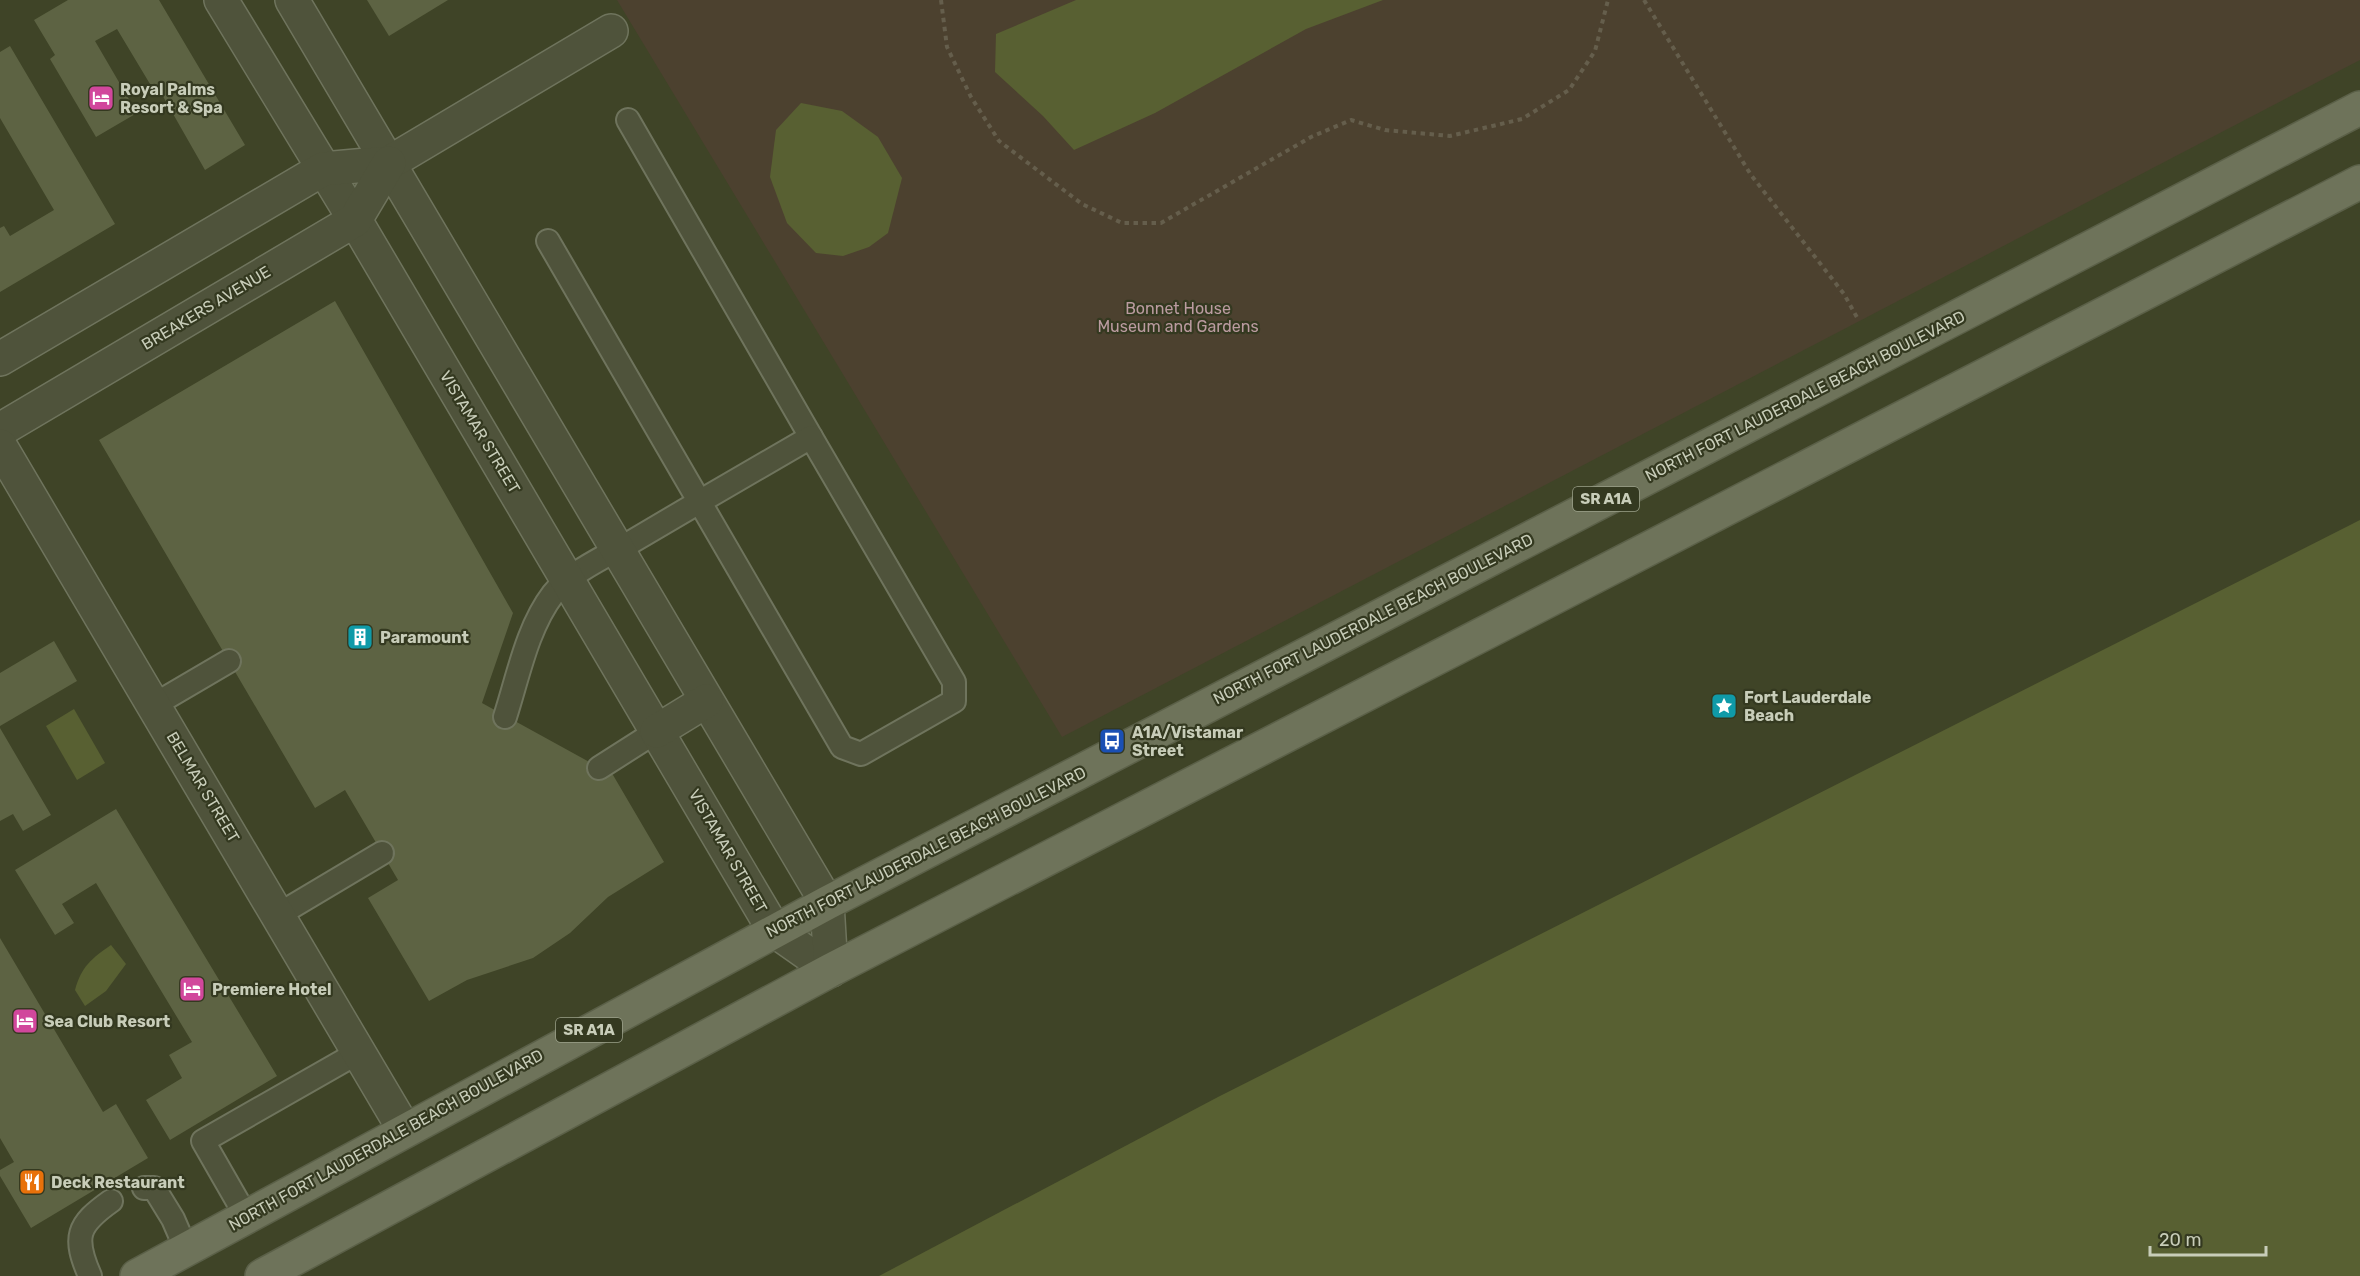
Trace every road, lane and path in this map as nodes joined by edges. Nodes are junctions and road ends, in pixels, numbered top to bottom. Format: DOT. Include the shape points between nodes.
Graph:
graph roads {
  1 [pos="222,0"];
  2 [pos="292,0"];
  3 [pos="941,0"];
  4 [pos="1608,0"];
  5 [pos="1644,0"];
  6 [pos="611,31"];
  7 [pos="2360,108"];
  8 [pos="628,120"];
  9 [pos="389,163"];
  10 [pos="323,169"];
  11 [pos="2360,182"];
  12 [pos="355,220"];
  13 [pos="548,241"];
  14 [pos="1859,321"];
  15 [pos="0,359"];
  16 [pos="0,430"];
  17 [pos="811,437"];
  18 [pos="0,446"];
  19 [pos="700,502"];
  20 [pos="618,550"];
  21 [pos="568,580"];
  22 [pos="229,661"];
  23 [pos="706,701"];
  24 [pos="154,705"];
  25 [pos="505,717"];
  26 [pos="657,731"];
  27 [pos="599,768"];
  28 [pos="382,853"];
  29 [pos="827,903"];
  30 [pos="278,915"];
  31 [pos="774,930"];
  32 [pos="831,970"];
  33 [pos="359,1052"];
  34 [pos="404,1129"];
  35 [pos="144,1188"];
  36 [pos="111,1201"];
  37 [pos="246,1216"];
  38 [pos="186,1249"];
  39 [pos="90,1276"];
  40 [pos="137,1276"];
  41 [pos="262,1276"];
  1 -- 10 [label="street, VISTAMAR STREET"];
  2 -- 9 [label="street"];
  3 -- 4 [label="path" via="947,47 970,97 999,141 1082,204 1122,223 1161,223 1311,137 1351,120 1384,130 1450,136 1522,120 1569,90 1595,51"];
  5 -- 14 [label="path" via="1751,175 1844,294"];
  6 -- 9 [label="street, BREAKERS AVENUE"];
  7 -- 29 [label="main road, NORTH FORT LAUDERDALE BEACH BOULEVARD / SR A1A"];
  8 -- 17 [label="lane"];
  9 -- 10 [label="street, BREAKERS AVENUE"];
  9 -- 12 [label="street, BREAKERS AVENUE"];
  9 -- 20 [label="street"];
  10 -- 12 [label="street, VISTAMAR STREET"];
  10 -- 15 [label="street, BREAKERS AVENUE"];
  11 -- 32 [label="main road"];
  12 -- 16 [label="street, BREAKERS AVENUE"];
  12 -- 21 [label="street, VISTAMAR STREET"];
  13 -- 19 [label="lane"];
  17 -- 19 [label="lane"];
  17 -- 19 [label="lane" via="954,682 954,701 861,754 842,747"];
  18 -- 24 [label="street, BELMAR STREET"];
  19 -- 20 [label="lane"];
  20 -- 21 [label="lane"];
  20 -- 23 [label="street"];
  21 -- 25 [label="lane" via="553,593 536,623"];
  21 -- 26 [label="street, VISTAMAR STREET"];
  22 -- 24 [label="lane"];
  23 -- 26 [label="street"];
  23 -- 29 [label="street"];
  24 -- 30 [label="street, BELMAR STREET"];
  26 -- 27 [label="lane"];
  26 -- 31 [label="street, VISTAMAR STREET"];
  28 -- 30 [label="lane"];
  29 -- 31 [label="main road, NORTH FORT LAUDERDALE BEACH BOULEVARD / SR A1A"];
  29 -- 32 [label="street"];
  30 -- 33 [label="street, BELMAR STREET"];
  31 -- 32 [label="street, VISTAMAR STREET"];
  31 -- 34 [label="main road, NORTH FORT LAUDERDALE BEACH BOULEVARD / SR A1A"];
  32 -- 41 [label="main road"];
  33 -- 34 [label="street, BELMAR STREET"];
  33 -- 37 [label="lane" via="203,1141"];
  34 -- 37 [label="main road, NORTH FORT LAUDERDALE BEACH BOULEVARD / SR A1A"];
  35 -- 38 [label="lane" via="154,1188"];
  36 -- 39 [label="lane" via="91,1215 80,1229 79,1244"];
  37 -- 38 [label="main road, NORTH FORT LAUDERDALE BEACH BOULEVARD / SR A1A"];
  38 -- 40 [label="main road, NORTH FORT LAUDERDALE BEACH BOULEVARD / SR A1A"];
}
